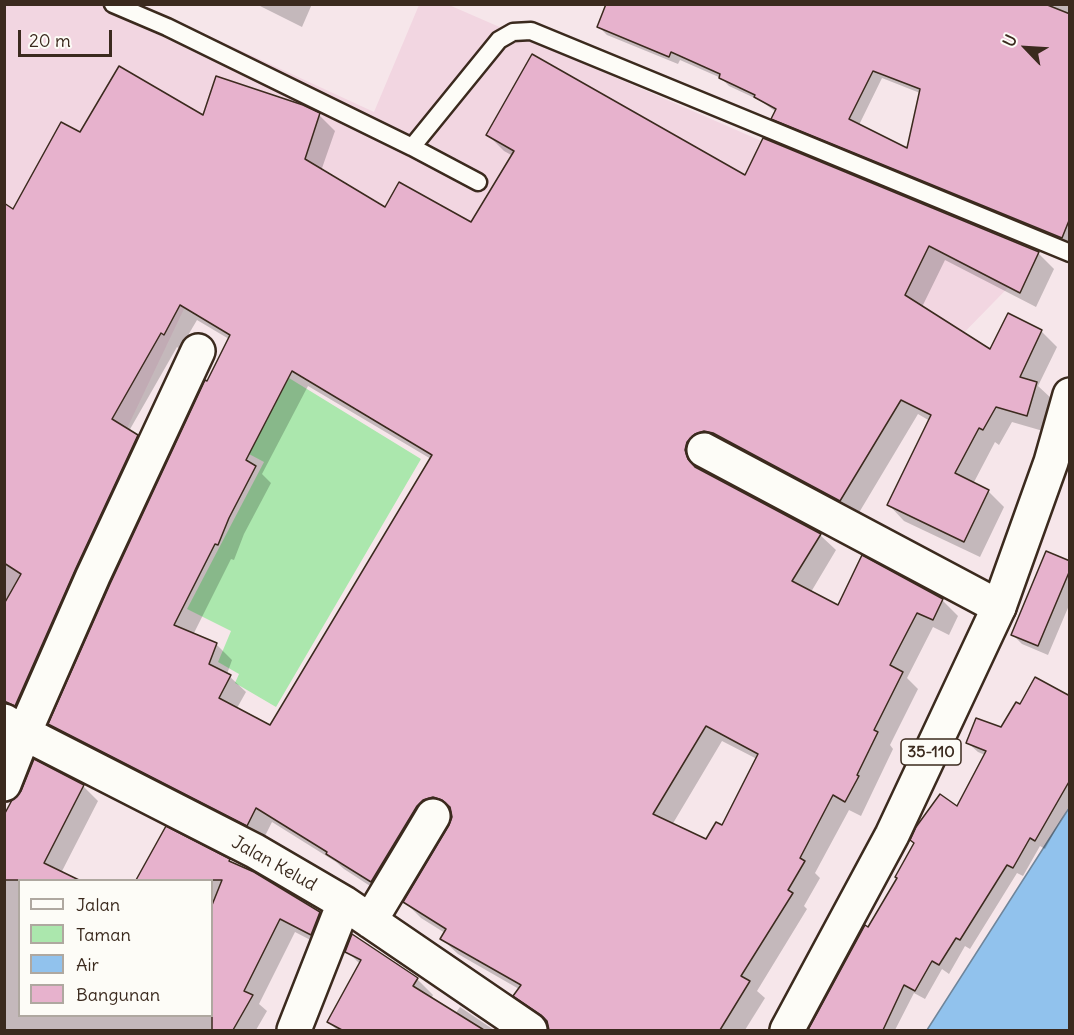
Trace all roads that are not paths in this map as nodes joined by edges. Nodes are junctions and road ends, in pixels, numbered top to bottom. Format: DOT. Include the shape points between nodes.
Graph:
graph roads {
  1 [pos="113,4"];
  2 [pos="412,147"];
  3 [pos="478,182"];
  4 [pos="1070,253"];
  5 [pos="198,351"];
  6 [pos="1070,395"];
  7 [pos="704,450"];
  8 [pos="999,607"];
  9 [pos="14,727"];
  10 [pos="4,784"];
  11 [pos="433,816"];
  12 [pos="357,912"];
  13 [pos="294,1030"];
  14 [pos="530,1030"];
  15 [pos="787,1030"];
  1 -- 2 [label="lane"];
  2 -- 3 [label="lane"];
  2 -- 4 [label="lane" via="500,40 513,32 531,31"];
  5 -- 9 [label="street" via="93,576"];
  6 -- 8 [label="street, 35-110" via="1051,462"];
  7 -- 8 [label="street"];
  8 -- 15 [label="street, 35-110" via="892,835"];
  9 -- 10 [label="street"];
  9 -- 12 [label="street, Jalan Kelud" via="255,851"];
  11 -- 12 [label="street"];
  12 -- 13 [label="street"];
  12 -- 14 [label="street, Jalan Kelud"];
}
